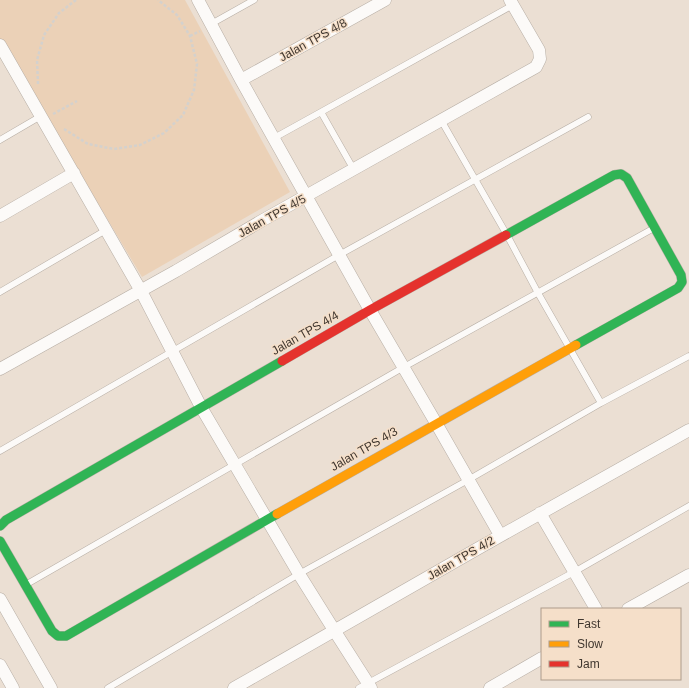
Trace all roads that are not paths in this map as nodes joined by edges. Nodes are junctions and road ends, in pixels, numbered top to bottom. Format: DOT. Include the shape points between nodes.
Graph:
graph roads {
  1 [pos="198,0"];
  2 [pos="254,0"];
  3 [pos="385,0"];
  4 [pos="511,2"];
  5 [pos="211,24"];
  6 [pos="0,45"];
  7 [pos="5,65"];
  8 [pos="241,80"];
  9 [pos="321,112"];
  10 [pos="47,114"];
  11 [pos="588,118"];
  12 [pos="441,120"];
  13 [pos="274,138"];
  14 [pos="0,140"];
  15 [pos="354,170"];
  16 [pos="74,173"];
  17 [pos="476,180"];
  18 [pos="306,196"];
  19 [pos="0,216"];
  20 [pos="654,228"];
  21 [pos="106,230"];
  22 [pos="507,235"];
  23 [pos="339,255"];
  24 [pos="141,291"];
  25 [pos="0,292"];
  26 [pos="538,293"];
  27 [pos="370,310"];
  28 [pos="570,348"];
  29 [pos="172,351"];
  30 [pos="689,356"];
  31 [pos="404,367"];
  32 [pos="0,369"];
  33 [pos="601,403"];
  34 [pos="201,408"];
  35 [pos="436,423"];
  36 [pos="689,430"];
  37 [pos="0,451"];
  38 [pos="235,465"];
  39 [pos="468,480"];
  40 [pos="689,506"];
  41 [pos="540,513"];
  42 [pos="267,519"];
  43 [pos="0,526"];
  44 [pos="500,536"];
  45 [pos="0,541"];
  46 [pos="574,572"];
  47 [pos="299,574"];
  48 [pos="689,575"];
  49 [pos="26,585"];
  50 [pos="0,599"];
  51 [pos="595,608"];
  52 [pos="630,608"];
  53 [pos="334,630"];
  54 [pos="541,659"];
  55 [pos="0,665"];
  56 [pos="366,686"];
  57 [pos="13,688"];
  58 [pos="51,688"];
  59 [pos="108,688"];
  60 [pos="234,688"];
  61 [pos="490,688"];
  1 -- 5 [label="street"];
  2 -- 5 [label="lane"];
  3 -- 8 [label="street, Jalan TPS 4/8"];
  4 -- 9 [label="lane"];
  4 -- 12 [label="street, Jalan TPS 4/5" via="539,50 540,59 536,67"];
  5 -- 8 [label="street"];
  6 -- 7 [label="street"];
  7 -- 10 [label="street"];
  8 -- 13 [label="street"];
  9 -- 13 [label="lane"];
  9 -- 15 [label="lane"];
  10 -- 14 [label="lane"];
  10 -- 16 [label="street"];
  11 -- 17 [label="lane"];
  12 -- 15 [label="street, Jalan TPS 4/5"];
  12 -- 17 [label="lane"];
  13 -- 18 [label="street"];
  15 -- 18 [label="street, Jalan TPS 4/5"];
  16 -- 19 [label="street"];
  16 -- 21 [label="street"];
  17 -- 22 [label="lane"];
  17 -- 23 [label="lane"];
  18 -- 23 [label="street"];
  18 -- 24 [label="street, Jalan TPS 4/5"];
  20 -- 22 [label="street, Jalan TPS 4/4" via="627,178 621,174 614,175"];
  20 -- 26 [label="lane"];
  20 -- 28 [label="street, Jalan TPS 4/3" via="681,275 682,282 678,288"];
  21 -- 24 [label="street"];
  21 -- 25 [label="lane"];
  22 -- 26 [label="lane"];
  22 -- 27 [label="street, Jalan TPS 4/4"];
  23 -- 27 [label="street"];
  23 -- 29 [label="lane"];
  24 -- 29 [label="street"];
  24 -- 32 [label="street, Jalan TPS 4/5"];
  26 -- 28 [label="lane"];
  26 -- 31 [label="lane"];
  27 -- 31 [label="street"];
  27 -- 34 [label="street, Jalan TPS 4/4"];
  28 -- 33 [label="lane"];
  28 -- 35 [label="street, Jalan TPS 4/3"];
  29 -- 34 [label="street"];
  29 -- 37 [label="lane"];
  30 -- 33 [label="lane"];
  31 -- 35 [label="street"];
  31 -- 38 [label="lane"];
  33 -- 39 [label="lane"];
  34 -- 38 [label="street"];
  34 -- 43 [label="street, Jalan TPS 4/4" via="6,520"];
  35 -- 39 [label="street"];
  35 -- 42 [label="street, Jalan TPS 4/3"];
  36 -- 41 [label="street, Jalan TPS 4/2"];
  38 -- 42 [label="street"];
  38 -- 49 [label="lane"];
  39 -- 44 [label="street"];
  39 -- 47 [label="lane"];
  40 -- 46 [label="lane"];
  41 -- 44 [label="street, Jalan TPS 4/2"];
  41 -- 46 [label="street"];
  42 -- 47 [label="street"];
  42 -- 49 [label="street, Jalan TPS 4/3" via="66,636 58,636 52,631"];
  44 -- 53 [label="street, Jalan TPS 4/2"];
  45 -- 49 [label="street"];
  46 -- 51 [label="street"];
  46 -- 56 [label="lane"];
  47 -- 53 [label="street"];
  47 -- 59 [label="lane"];
  48 -- 52 [label="street"];
  50 -- 58 [label="street"];
  53 -- 56 [label="street"];
  53 -- 60 [label="street, Jalan TPS 4/2"];
  54 -- 61 [label="street"];
  55 -- 57 [label="street"];
}
